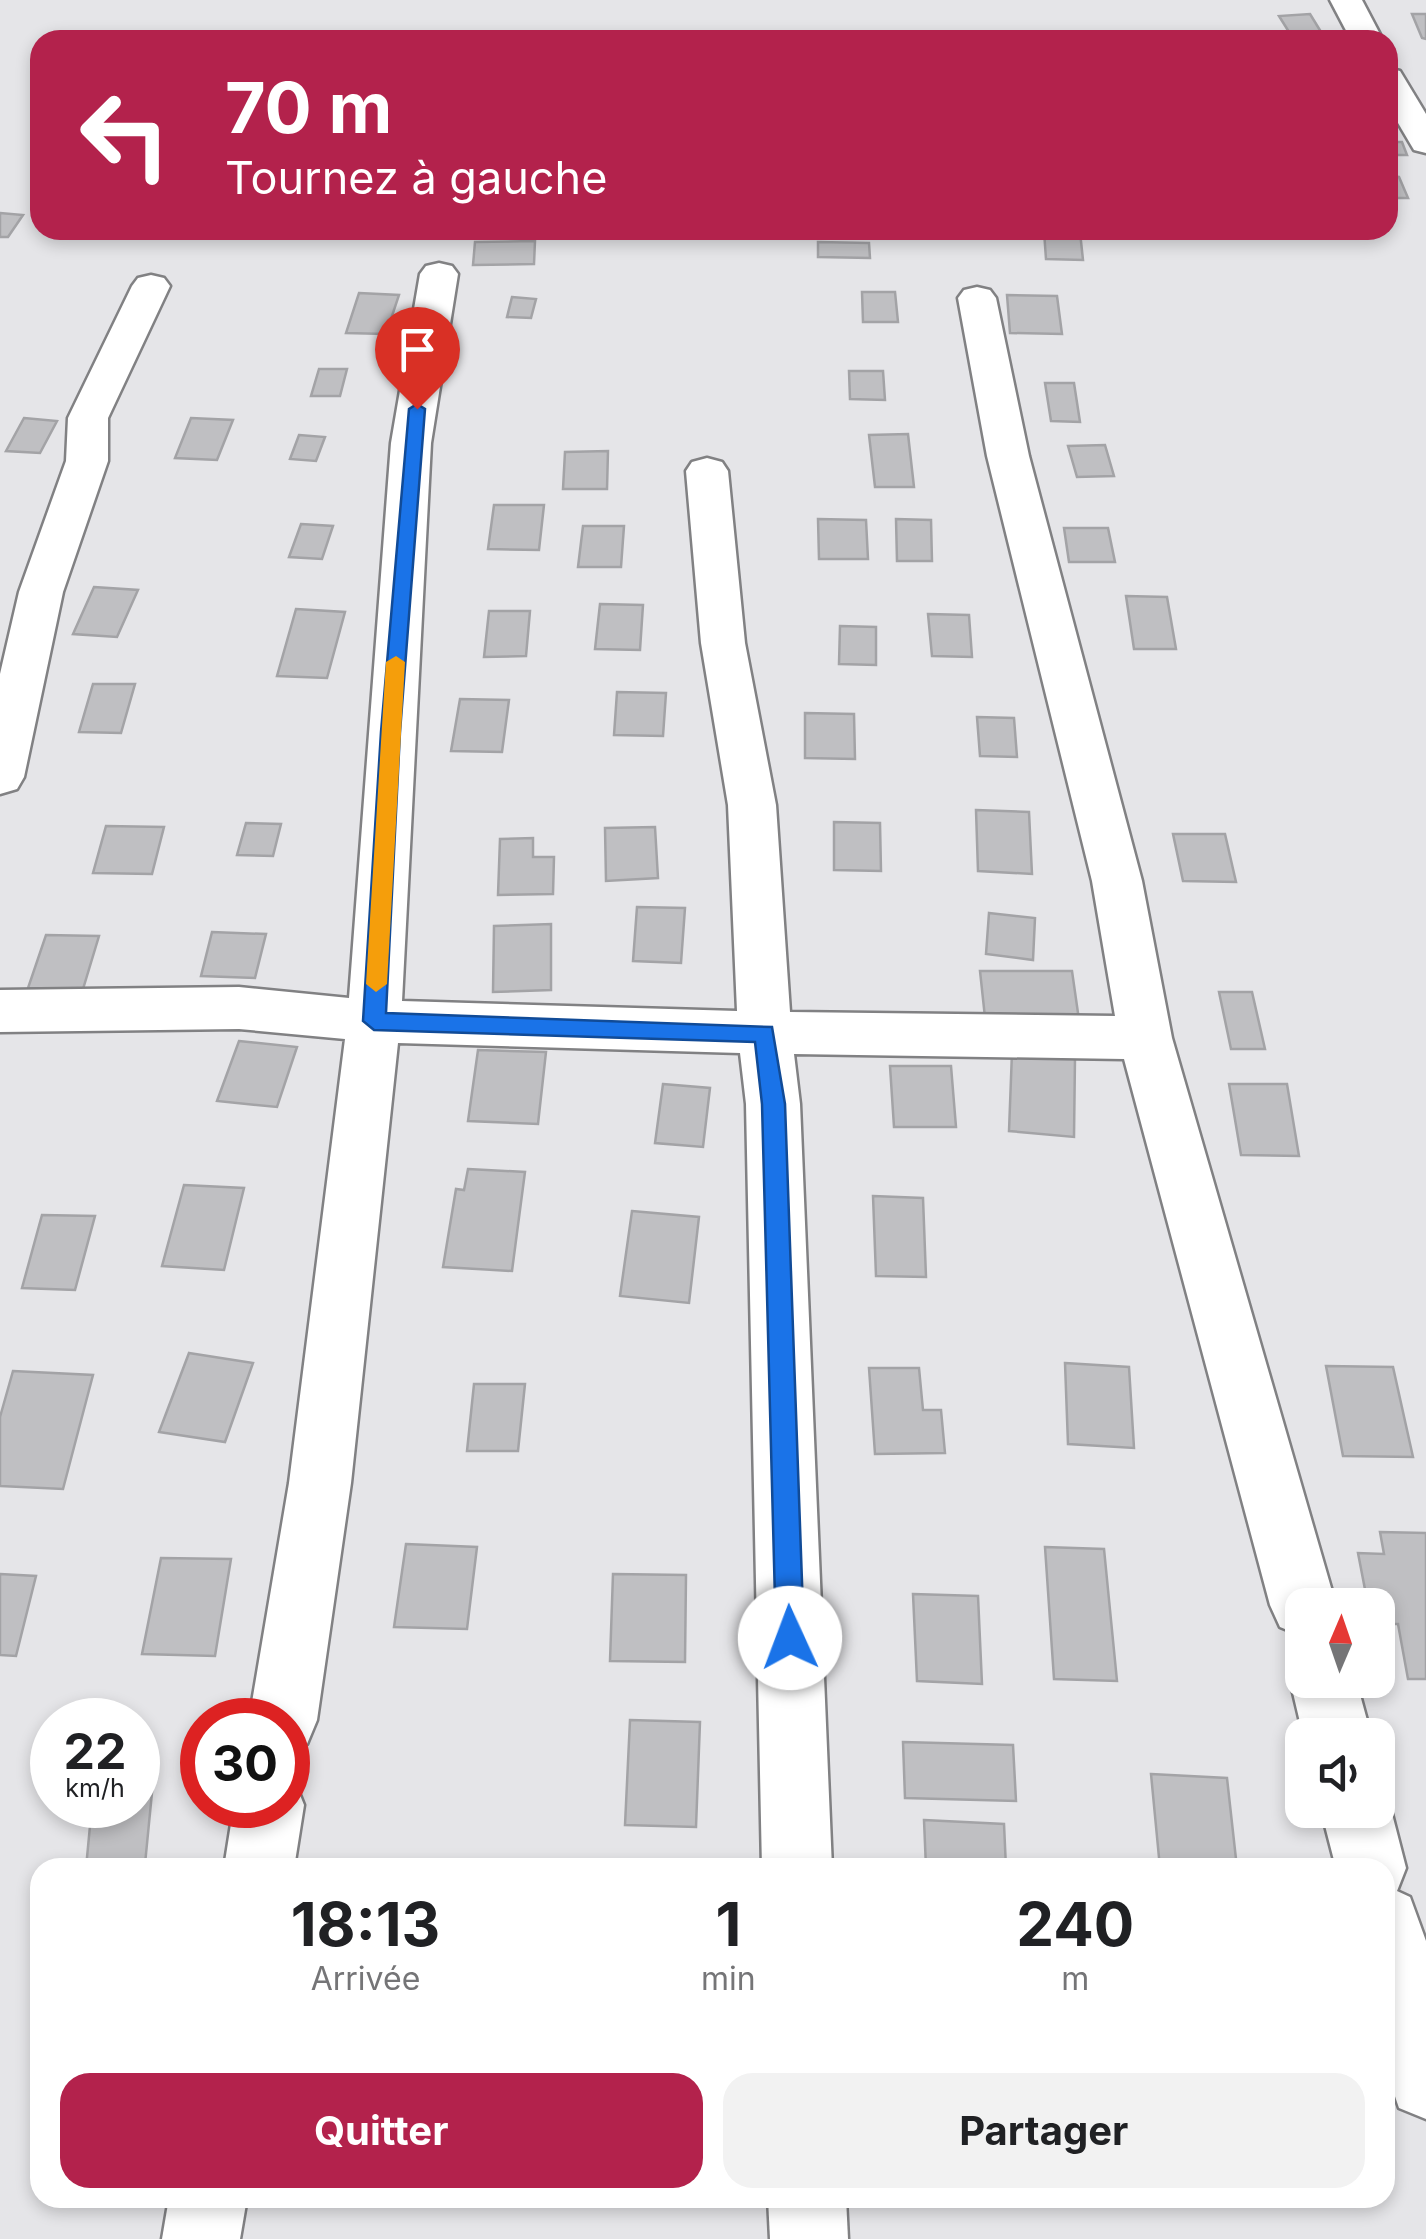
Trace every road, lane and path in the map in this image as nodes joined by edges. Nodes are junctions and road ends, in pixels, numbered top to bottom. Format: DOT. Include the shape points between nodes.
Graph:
graph roads {
  1 [pos="1346,0"];
  2 [pos="1362,30"];
  3 [pos="1398,95"];
  4 [pos="1426,143"];
  5 [pos="439,274"];
  6 [pos="151,286"];
  7 [pos="978,298"];
  8 [pos="707,471"];
  9 [pos="0,777"];
  10 [pos="0,1011"];
  11 [pos="374,1021"];
  12 [pos="764,1033"];
  13 [pos="1145,1038"];
  14 [pos="1298,1588"];
  15 [pos="286,1698"];
  16 [pos="265,1828"];
  17 [pos="1361,1828"];
  18 [pos="261,1858"];
  19 [pos="797,1858"];
  20 [pos="1368,1858"];
  21 [pos="1395,1961"];
  22 [pos="1426,2080"];
  23 [pos="206,2208"];
  24 [pos="807,2208"];
  25 [pos="201,2239"];
  26 [pos="808,2239"];
  1 -- 2 [label="street"];
  3 -- 4 [label="street"];
  5 -- 11 [label="street" via="412,443"];
  6 -- 9 [label="street" via="88,418 86,461 41,592"];
  7 -- 13 [label="street" via="1013,476 1117,881"];
  8 -- 12 [label="street" via="723,642 752,805"];
  10 -- 11 [label="street" via="239,1008"];
  11 -- 12 [label="street"];
  11 -- 15 [label="street" via="320,1483"];
  12 -- 13 [label="street"];
  12 -- 19 [label="street" via="773,1104"];
  13 -- 14 [label="street"];
  16 -- 18 [label="street"];
  17 -- 20 [label="street"];
  21 -- 22 [label="street"];
  23 -- 25 [label="street"];
  24 -- 26 [label="street"];
}
